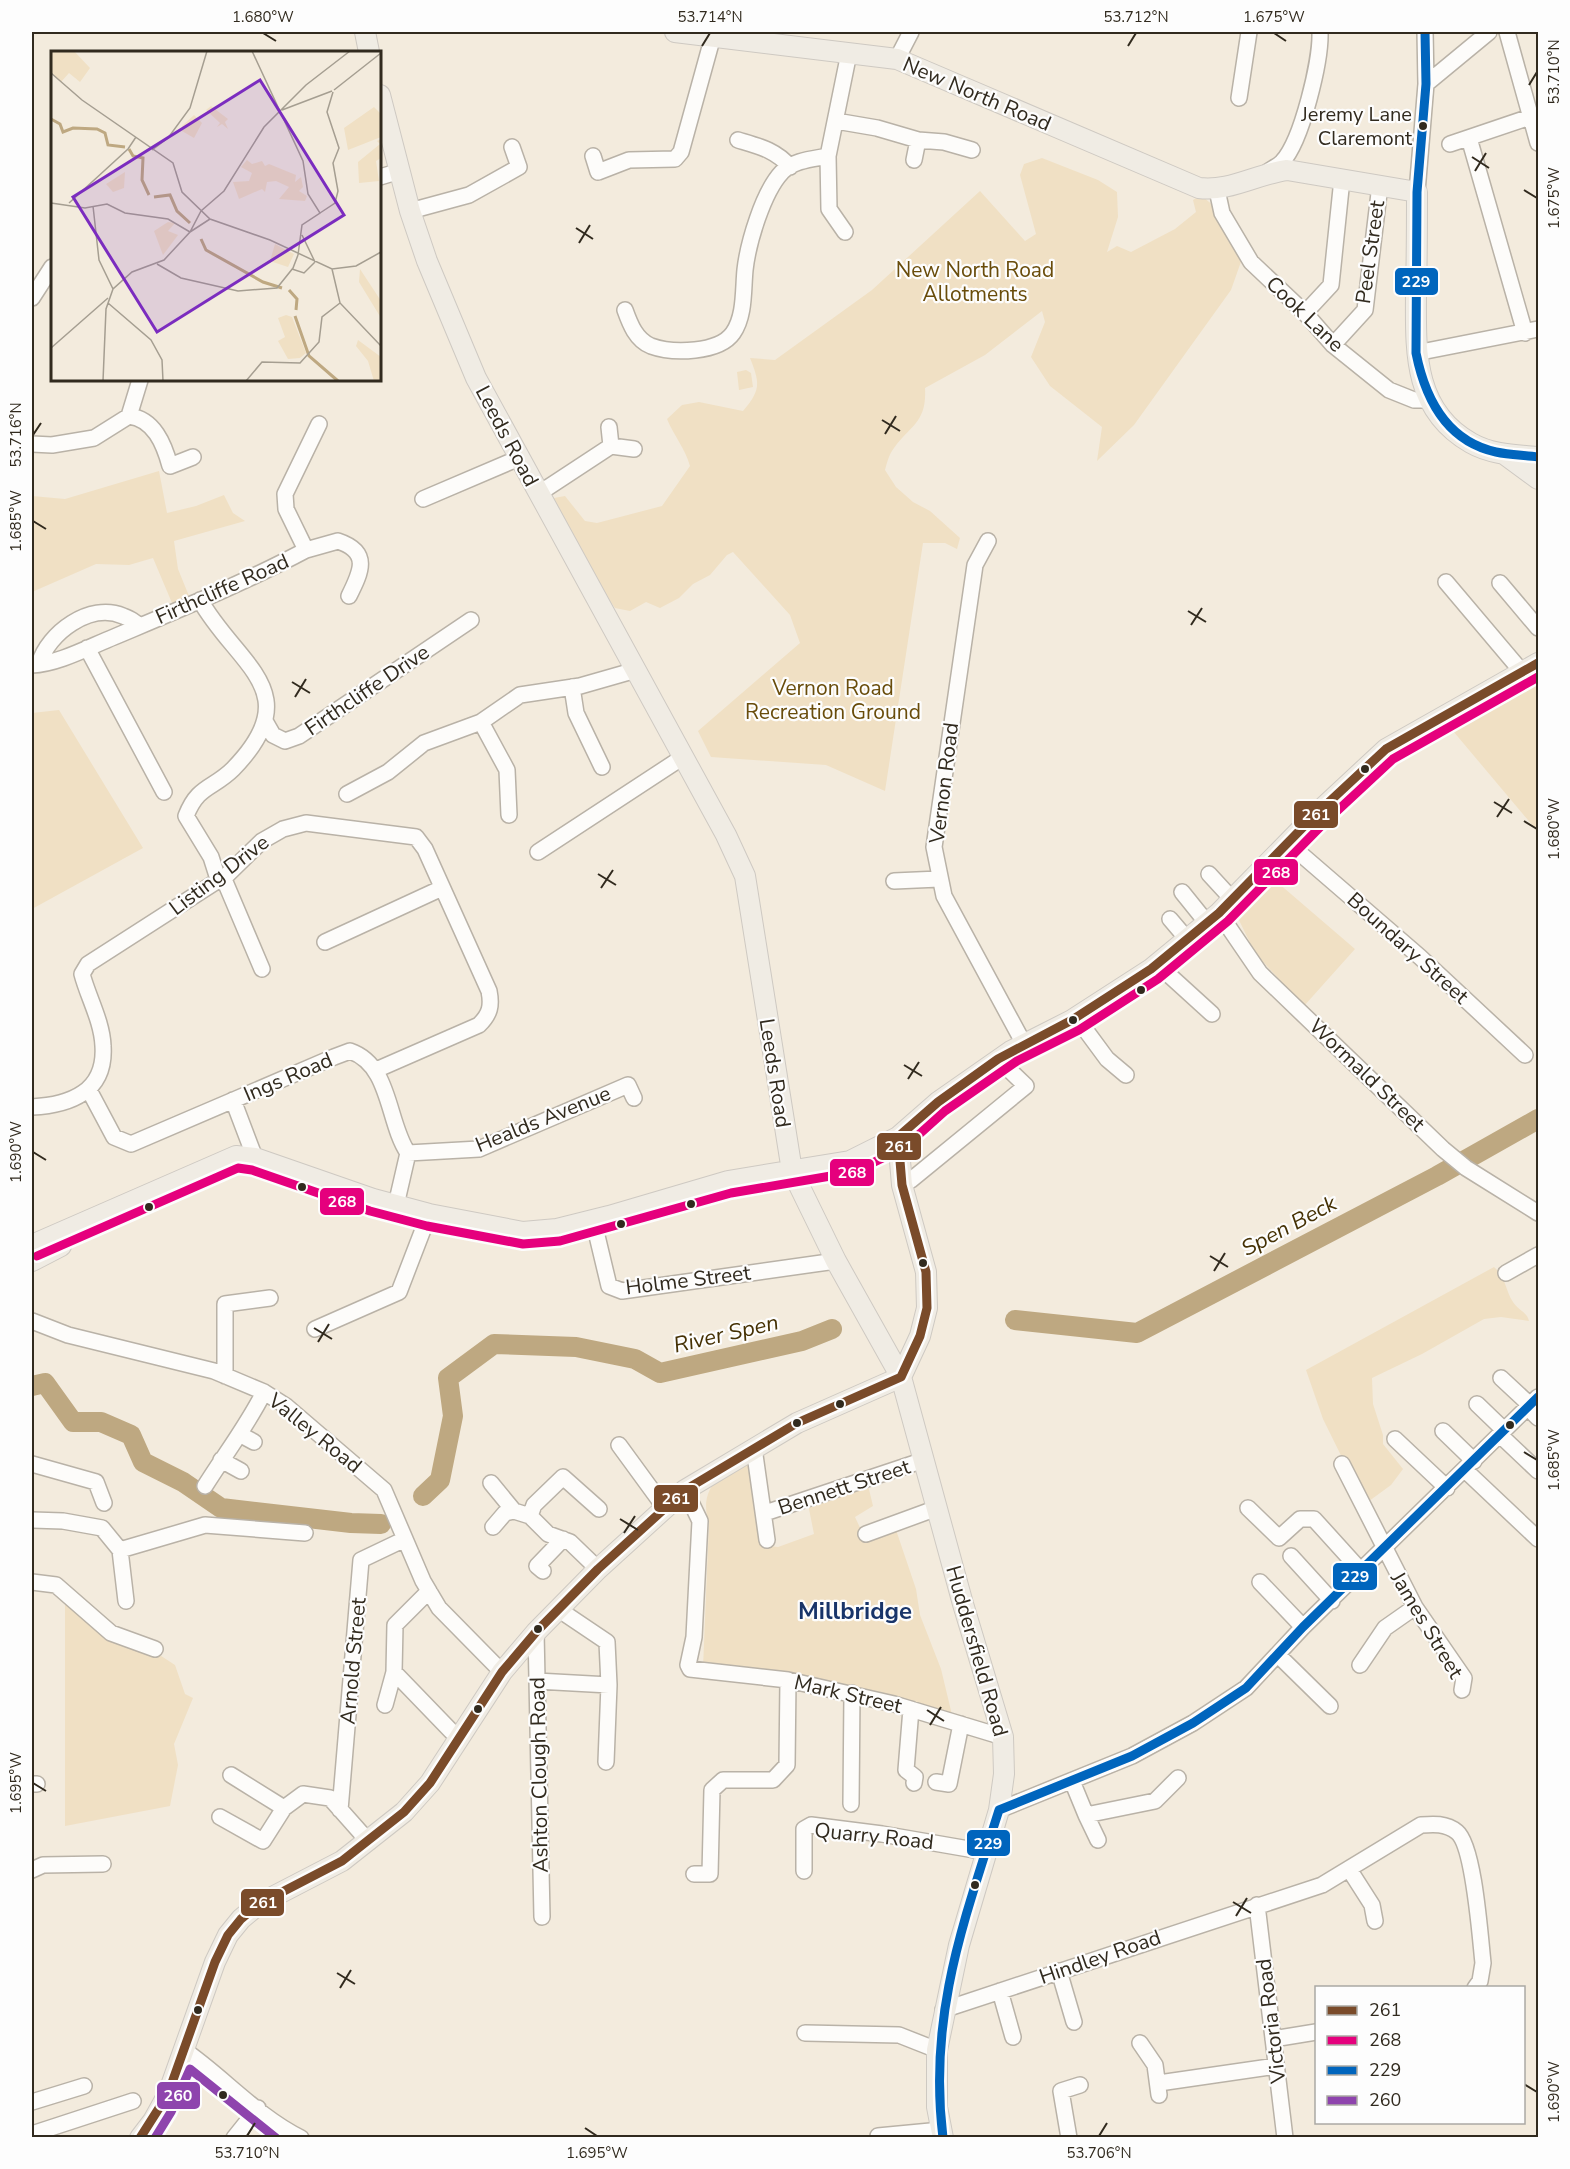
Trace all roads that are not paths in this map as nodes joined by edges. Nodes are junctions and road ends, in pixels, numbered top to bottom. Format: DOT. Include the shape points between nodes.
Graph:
graph roads {
  1 [pos="365,32"];
  2 [pos="675,32"];
  3 [pos="911,32"];
  4 [pos="1249,32"];
  5 [pos="1320,32"];
  6 [pos="1425,32"];
  7 [pos="1489,32"];
  8 [pos="1507,32"];
  9 [pos="713,36"];
  10 [pos="369,51"];
  11 [pos="849,53"];
  12 [pos="897,59"];
  13 [pos="1426,84"];
  14 [pos="1239,98"];
  15 [pos="381,99"];
  16 [pos="1530,117"];
  17 [pos="836,121"];
  18 [pos="1469,138"];
  19 [pos="738,140"];
  20 [pos="918,140"];
  21 [pos="1539,143"];
  22 [pos="1450,144"];
  23 [pos="512,147"];
  24 [pos="972,150"];
  25 [pos="593,156"];
  26 [pos="828,156"];
  27 [pos="914,160"];
  28 [pos="790,167"];
  29 [pos="400,171"];
  30 [pos="1266,173"];
  31 [pos="381,177"];
  32 [pos="1341,179"];
  33 [pos="1380,185"];
  34 [pos="1217,190"];
  35 [pos="1417,192"];
  36 [pos="410,211"];
  37 [pos="845,232"];
  38 [pos="51,269"];
  39 [pos="32,298"];
  40 [pos="625,310"];
  41 [pos="1305,313"];
  42 [pos="1532,331"];
  43 [pos="1334,345"];
  44 [pos="1416,353"];
  45 [pos="140,381"];
  46 [pos="1429,400"];
  47 [pos="129,416"];
  48 [pos="319,424"];
  49 [pos="609,427"];
  50 [pos="32,444"];
  51 [pos="611,446"];
  52 [pos="634,449"];
  53 [pos="1504,454"];
  54 [pos="193,457"];
  55 [pos="1539,457"];
  56 [pos="519,458"];
  57 [pos="1539,479"];
  58 [pos="538,494"];
  59 [pos="423,499"];
  60 [pos="988,541"];
  61 [pos="306,550"];
  62 [pos="1446,582"];
  63 [pos="1500,583"];
  64 [pos="349,596"];
  65 [pos="200,600"];
  66 [pos="471,620"];
  67 [pos="139,626"];
  68 [pos="1539,628"];
  69 [pos="87,648"];
  70 [pos="35,665"];
  71 [pos="1530,667"];
  72 [pos="636,670"];
  73 [pos="572,687"];
  74 [pos="265,722"];
  75 [pos="481,722"];
  76 [pos="683,757"];
  77 [pos="602,767"];
  78 [pos="164,792"];
  79 [pos="347,794"];
  80 [pos="509,815"];
  81 [pos="1288,843"];
  82 [pos="538,852"];
  83 [pos="1209,874"];
  84 [pos="220,878"];
  85 [pos="939,879"];
  86 [pos="894,881"];
  87 [pos="442,888"];
  88 [pos="1182,892"];
  89 [pos="1219,912"];
  90 [pos="1170,919"];
  91 [pos="1187,939"];
  92 [pos="325,942"];
  93 [pos="1157,964"];
  94 [pos="262,969"];
  95 [pos="1212,1014"];
  96 [pos="1076,1017"];
  97 [pos="1024,1044"];
  98 [pos="1525,1055"];
  99 [pos="998,1059"];
  100 [pos="376,1071"];
  101 [pos="1126,1075"];
  102 [pos="89,1090"];
  103 [pos="634,1098"];
  104 [pos="232,1100"];
  105 [pos="32,1107"];
  106 [pos="898,1137"];
  107 [pos="408,1153"];
  108 [pos="255,1158"];
  109 [pos="217,1163"];
  110 [pos="792,1171"];
  111 [pos="902,1185"];
  112 [pos="396,1205"];
  113 [pos="1539,1213"];
  114 [pos="429,1214"];
  115 [pos="593,1219"];
  116 [pos="32,1245"];
  117 [pos="1539,1255"];
  118 [pos="32,1261"];
  119 [pos="836,1261"];
  120 [pos="1506,1273"];
  121 [pos="270,1300"];
  122 [pos="32,1320"];
  123 [pos="315,1329"];
  124 [pos="225,1376"];
  125 [pos="902,1377"];
  126 [pos="1501,1378"];
  127 [pos="264,1392"];
  128 [pos="1477,1404"];
  129 [pos="1534,1407"];
  130 [pos="1443,1431"];
  131 [pos="1502,1433"];
  132 [pos="1395,1439"];
  133 [pos="619,1445"];
  134 [pos="754,1448"];
  135 [pos="221,1460"];
  136 [pos="924,1460"];
  137 [pos="32,1464"];
  138 [pos="1342,1464"];
  139 [pos="1470,1465"];
  140 [pos="241,1471"];
  141 [pos="1539,1471"];
  142 [pos="491,1483"];
  143 [pos="205,1486"];
  144 [pos="1447,1488"];
  145 [pos="685,1490"];
  146 [pos="104,1503"];
  147 [pos="665,1508"];
  148 [pos="937,1508"];
  149 [pos="1248,1508"];
  150 [pos="599,1509"];
  151 [pos="513,1511"];
  152 [pos="765,1513"];
  153 [pos="530,1516"];
  154 [pos="32,1520"];
  155 [pos="493,1527"];
  156 [pos="305,1533"];
  157 [pos="866,1534"];
  158 [pos="405,1539"];
  159 [pos="563,1539"];
  160 [pos="1539,1539"];
  161 [pos="767,1540"];
  162 [pos="120,1550"];
  163 [pos="1384,1551"];
  164 [pos="1291,1556"];
  165 [pos="598,1569"];
  166 [pos="543,1571"];
  167 [pos="1362,1572"];
  168 [pos="32,1582"];
  169 [pos="1260,1582"];
  170 [pos="429,1591"];
  171 [pos="126,1601"];
  172 [pos="1332,1601"];
  173 [pos="1415,1607"];
  174 [pos="558,1609"];
  175 [pos="1303,1627"];
  176 [pos="536,1632"];
  177 [pos="155,1649"];
  178 [pos="1278,1655"];
  179 [pos="1360,1665"];
  180 [pos="394,1672"];
  181 [pos="502,1672"];
  182 [pos="788,1680"];
  183 [pos="537,1681"];
  184 [pos="609,1684"];
  185 [pos="1462,1690"];
  186 [pos="852,1693"];
  187 [pos="385,1705"];
  188 [pos="1330,1706"];
  189 [pos="911,1709"];
  190 [pos="961,1724"];
  191 [pos="460,1737"];
  192 [pos="1003,1737"];
  193 [pos="606,1762"];
  194 [pos="231,1775"];
  195 [pos="1178,1778"];
  196 [pos="1072,1781"];
  197 [pos="936,1782"];
  198 [pos="914,1784"];
  199 [pos="851,1804"];
  200 [pos="284,1808"];
  201 [pos="340,1810"];
  202 [pos="999,1810"];
  203 [pos="1086,1815"];
  204 [pos="220,1817"];
  205 [pos="1098,1840"];
  206 [pos="369,1842"];
  207 [pos="986,1852"];
  208 [pos="103,1864"];
  209 [pos="1349,1869"];
  210 [pos="32,1870"];
  211 [pos="804,1871"];
  212 [pos="694,1875"];
  213 [pos="1257,1905"];
  214 [pos="542,1917"];
  215 [pos="1375,1921"];
  216 [pos="1059,1971"];
  217 [pos="1476,1986"];
  218 [pos="1000,1991"];
  219 [pos="943,2010"];
  220 [pos="1074,2022"];
  221 [pos="1315,2032"];
  222 [pos="805,2033"];
  223 [pos="1013,2037"];
  224 [pos="1273,2039"];
  225 [pos="1140,2043"];
  226 [pos="184,2050"];
  227 [pos="937,2050"];
  228 [pos="1276,2066"];
  229 [pos="1080,2085"];
  230 [pos="84,2086"];
  231 [pos="133,2101"];
  232 [pos="32,2102"];
  233 [pos="258,2108"];
  234 [pos="32,2134"];
  235 [pos="942,2134"];
  236 [pos="878,2136"];
  237 [pos="140,2138"];
  238 [pos="234,2138"];
  239 [pos="301,2138"];
  240 [pos="1069,2138"];
  241 [pos="1285,2138"];
  1 -- 10 [label="main road"];
  2 -- 9 [label="main road, New North Road"];
  3 -- 12 [label="street"];
  4 -- 14 [label="street"];
  5 -- 30 [label="street" via="1313,84 1293,142 1282,161"];
  6 -- 13 [label="street"];
  7 -- 13 [label="street"];
  8 -- 16 [label="street"];
  9 -- 11 [label="main road, New North Road"];
  9 -- 25 [label="street" via="681,152 675,159 629,160 598,172"];
  11 -- 12 [label="main road, New North Road"];
  11 -- 17 [label="street"];
  12 -- 34 [label="main road, New North Road" via="1182,183"];
  13 -- 35 [label="street"];
  15 -- 29 [label="main road, Leeds Road"];
  16 -- 18 [label="street"];
  16 -- 21 [label="street"];
  17 -- 20 [label="street"];
  17 -- 26 [label="street"];
  18 -- 22 [label="street"];
  18 -- 42 [label="street"];
  19 -- 28 [label="street" via="782,157"];
  20 -- 24 [label="street"];
  20 -- 27 [label="street"];
  23 -- 36 [label="street" via="519,167 469,195"];
  26 -- 28 [label="street" via="799,161"];
  26 -- 37 [label="street" via="829,209"];
  28 -- 40 [label="street" via="781,172 750,235 740,315 734,332 722,344 674,350 650,346 633,331"];
  29 -- 31 [label="street"];
  29 -- 36 [label="main road, Leeds Road"];
  30 -- 32 [label="main road" via="1296,171"];
  30 -- 34 [label="main road"];
  32 -- 33 [label="main road"];
  32 -- 41 [label="street" via="1331,285"];
  33 -- 35 [label="main road"];
  33 -- 43 [label="street, Peel Street" via="1365,310"];
  34 -- 41 [label="street, Cook Lane" via="1222,213 1251,262"];
  35 -- 44 [label="main road"];
  36 -- 56 [label="main road, Leeds Road" via="473,372"];
  38 -- 39 [label="street"];
  41 -- 43 [label="street, Cook Lane"];
  42 -- 44 [label="street"];
  43 -- 46 [label="street, Cook Lane" via="1389,390 1414,400"];
  44 -- 46 [label="main road"];
  45 -- 47 [label="street"];
  46 -- 53 [label="main road" via="1446,423 1471,443"];
  47 -- 50 [label="street" via="94,438"];
  47 -- 54 [label="street" via="150,424 170,466"];
  48 -- 61 [label="street, Firthcliffe Road" via="285,494 286,509"];
  49 -- 51 [label="street"];
  51 -- 52 [label="street"];
  51 -- 58 [label="street"];
  53 -- 55 [label="main road"];
  53 -- 57 [label="main road"];
  56 -- 58 [label="main road, Leeds Road"];
  56 -- 59 [label="street"];
  58 -- 72 [label="main road, Leeds Road"];
  60 -- 85 [label="street, Vernon Road" via="975,566 945,762 934,844"];
  61 -- 64 [label="street, Firthcliffe Road" via="338,541 355,550 362,563"];
  61 -- 65 [label="street, Firthcliffe Road"];
  62 -- 71 [label="street"];
  63 -- 68 [label="street"];
  65 -- 67 [label="street, Firthcliffe Road"];
  65 -- 74 [label="street" via="212,622 250,664 263,685 268,705"];
  66 -- 74 [label="street, Firthcliffe Drive" via="298,736 285,741 273,735"];
  67 -- 69 [label="street, Firthcliffe Road"];
  67 -- 70 [label="street, Firthcliffe Road" via="117,614 83,618 61,631"];
  69 -- 70 [label="street, Firthcliffe Road"];
  69 -- 78 [label="street"];
  71 -- 81 [label="main road" via="1386,749"];
  72 -- 73 [label="street"];
  72 -- 76 [label="main road, Leeds Road"];
  73 -- 75 [label="street" via="520,695"];
  73 -- 77 [label="street" via="576,713"];
  74 -- 84 [label="street" via="232,770 197,794 186,816"];
  75 -- 79 [label="street" via="424,742 388,772"];
  75 -- 80 [label="street" via="507,770"];
  76 -- 82 [label="street"];
  76 -- 110 [label="main road, Leeds Road" via="745,876"];
  81 -- 89 [label="main road"];
  81 -- 98 [label="street, Boundary Street" via="1420,957"];
  83 -- 89 [label="street"];
  84 -- 87 [label="street, Listing Drive" via="262,841 283,829 306,823 416,837"];
  84 -- 94 [label="street"];
  84 -- 102 [label="street, Listing Drive" via="88,964 82,974 103,1045 103,1062"];
  85 -- 86 [label="street"];
  85 -- 97 [label="street, Vernon Road" via="944,896"];
  87 -- 92 [label="street"];
  87 -- 100 [label="street, Listing Drive" via="489,991 492,1004 488,1016 479,1025"];
  88 -- 89 [label="street"];
  89 -- 91 [label="main road"];
  89 -- 113 [label="street, Wormald Street" via="1260,973 1443,1149 1466,1168"];
  90 -- 91 [label="street"];
  91 -- 93 [label="main road"];
  93 -- 95 [label="street"];
  93 -- 96 [label="main road"];
  96 -- 97 [label="main road"];
  96 -- 101 [label="street" via="1107,1059"];
  97 -- 99 [label="main road"];
  99 -- 106 [label="main road"];
  99 -- 111 [label="street" via="1026,1086"];
  100 -- 104 [label="street, Ings Road" via="360,1054 350,1051"];
  100 -- 107 [label="street" via="400,1141"];
  102 -- 104 [label="street, Ings Road" via="114,1137 131,1144"];
  102 -- 105 [label="street" via="81,1096"];
  103 -- 107 [label="street, Healds Avenue" via="628,1085 479,1149"];
  104 -- 108 [label="street"];
  106 -- 110 [label="main road" via="850,1161"];
  106 -- 111 [label="main road"];
  107 -- 112 [label="street"];
  108 -- 109 [label="main road" via="236,1156"];
  108 -- 112 [label="main road"];
  109 -- 116 [label="main road"];
  109 -- 118 [label="main road" via="140,1211"];
  110 -- 115 [label="main road" via="728,1181"];
  110 -- 119 [label="main road, Leeds Road"];
  111 -- 125 [label="main road" via="926,1272 927,1308"];
  112 -- 114 [label="main road"];
  114 -- 115 [label="main road" via="523,1232"];
  114 -- 123 [label="street" via="399,1292"];
  115 -- 119 [label="street, Holme Street" via="609,1286 622,1291"];
  117 -- 120 [label="street"];
  119 -- 125 [label="main road, Leeds Road"];
  121 -- 124 [label="street" via="225,1304"];
  122 -- 124 [label="street, Valley Road" via="68,1335"];
  124 -- 127 [label="street, Valley Road"];
  125 -- 134 [label="main road" via="797,1423"];
  125 -- 136 [label="main road, Huddersfield Road"];
  126 -- 129 [label="street"];
  127 -- 135 [label="street" via="247,1438"];
  127 -- 158 [label="street, Valley Road" via="384,1490"];
  128 -- 131 [label="street"];
  129 -- 131 [label="street"];
  130 -- 139 [label="street"];
  131 -- 139 [label="street"];
  131 -- 141 [label="street"];
  132 -- 144 [label="street"];
  133 -- 147 [label="street"];
  134 -- 145 [label="main road"];
  134 -- 152 [label="street"];
  135 -- 140 [label="street"];
  135 -- 143 [label="street"];
  136 -- 148 [label="main road, Huddersfield Road"];
  136 -- 152 [label="street, Bennett Street"];
  137 -- 146 [label="street" via="96,1482"];
  138 -- 163 [label="street, James Street"];
  139 -- 144 [label="street"];
  139 -- 160 [label="street"];
  142 -- 151 [label="street"];
  144 -- 163 [label="street"];
  145 -- 147 [label="main road"];
  145 -- 182 [label="street, Mark Street" via="700,1521 690,1669"];
  147 -- 165 [label="main road"];
  148 -- 157 [label="street"];
  148 -- 192 [label="main road, Huddersfield Road"];
  149 -- 167 [label="street" via="1279,1538 1300,1519 1314,1519"];
  150 -- 153 [label="street" via="563,1473 534,1505"];
  151 -- 153 [label="street"];
  151 -- 155 [label="street" via="505,1513"];
  152 -- 161 [label="street"];
  153 -- 159 [label="street" via="548,1534"];
  154 -- 162 [label="street" via="102,1528"];
  156 -- 162 [label="street" via="205,1526"];
  158 -- 170 [label="street, Valley Road"];
  158 -- 201 [label="street, Arnold Street" via="362,1560"];
  159 -- 165 [label="street"];
  159 -- 166 [label="street" via="537,1566"];
  162 -- 171 [label="street"];
  163 -- 167 [label="street"];
  163 -- 173 [label="street, James Street"];
  164 -- 172 [label="street"];
  165 -- 174 [label="main road"];
  167 -- 172 [label="street"];
  168 -- 177 [label="street" via="56,1585 111,1633"];
  169 -- 175 [label="street"];
  170 -- 180 [label="street" via="396,1625"];
  170 -- 181 [label="street, Valley Road" via="439,1608"];
  172 -- 175 [label="street"];
  173 -- 179 [label="street" via="1385,1628"];
  173 -- 185 [label="street, James Street" via="1464,1678"];
  174 -- 176 [label="main road"];
  174 -- 184 [label="street" via="607,1642"];
  175 -- 178 [label="street"];
  176 -- 181 [label="main road"];
  176 -- 183 [label="street, Ashton Clough Road"];
  178 -- 188 [label="street"];
  178 -- 196 [label="street" via="1246,1688 1192,1723 1132,1756"];
  180 -- 187 [label="street"];
  180 -- 191 [label="street"];
  181 -- 191 [label="main road"];
  182 -- 186 [label="street, Mark Street"];
  182 -- 212 [label="street" via="787,1765 773,1780 723,1780 712,1790 710,1874"];
  183 -- 184 [label="street"];
  183 -- 214 [label="street, Ashton Clough Road"];
  184 -- 193 [label="street"];
  186 -- 189 [label="street, Mark Street"];
  186 -- 199 [label="street"];
  189 -- 190 [label="street, Mark Street"];
  189 -- 198 [label="street" via="906,1770 915,1777"];
  190 -- 192 [label="street, Mark Street"];
  190 -- 197 [label="street" via="949,1784"];
  191 -- 206 [label="main road" via="430,1783 405,1812"];
  192 -- 202 [label="main road, Huddersfield Road" via="1004,1774"];
  194 -- 200 [label="street"];
  195 -- 203 [label="street" via="1155,1801"];
  196 -- 202 [label="street"];
  196 -- 203 [label="street"];
  200 -- 201 [label="street" via="303,1794 330,1798"];
  200 -- 204 [label="street" via="263,1841"];
  201 -- 206 [label="street"];
  202 -- 207 [label="main road, Huddersfield Road"];
  203 -- 205 [label="street"];
  206 -- 226 [label="main road" via="342,1861 259,1904 241,1919 215,1962"];
  207 -- 211 [label="street, Quarry Road" via="811,1825 804,1829"];
  207 -- 219 [label="main road, Huddersfield Road"];
  208 -- 210 [label="street" via="43,1865"];
  209 -- 213 [label="street, Hindley Road" via="1322,1885"];
  209 -- 215 [label="street" via="1372,1905"];
  209 -- 217 [label="street, Hindley Road" via="1421,1825 1438,1824 1456,1832 1468,1848 1483,1963"];
  213 -- 216 [label="street, Hindley Road"];
  213 -- 224 [label="street, Victoria Road"];
  216 -- 218 [label="street, Hindley Road"];
  216 -- 220 [label="street"];
  218 -- 219 [label="street, Hindley Road"];
  218 -- 223 [label="street"];
  219 -- 227 [label="main road, Huddersfield Road"];
  221 -- 224 [label="street"];
  222 -- 227 [label="street" via="899,2035"];
  224 -- 228 [label="street, Victoria Road"];
  225 -- 228 [label="street" via="1155,2065 1159,2089"];
  226 -- 233 [label="street"];
  226 -- 237 [label="main road" via="168,2094"];
  227 -- 235 [label="main road, Huddersfield Road" via="937,2107"];
  228 -- 241 [label="street, Victoria Road"];
  229 -- 240 [label="street" via="1061,2091"];
  230 -- 232 [label="street"];
  231 -- 234 [label="street"];
  233 -- 238 [label="street"];
  233 -- 239 [label="street"];
  235 -- 236 [label="street"];
}
